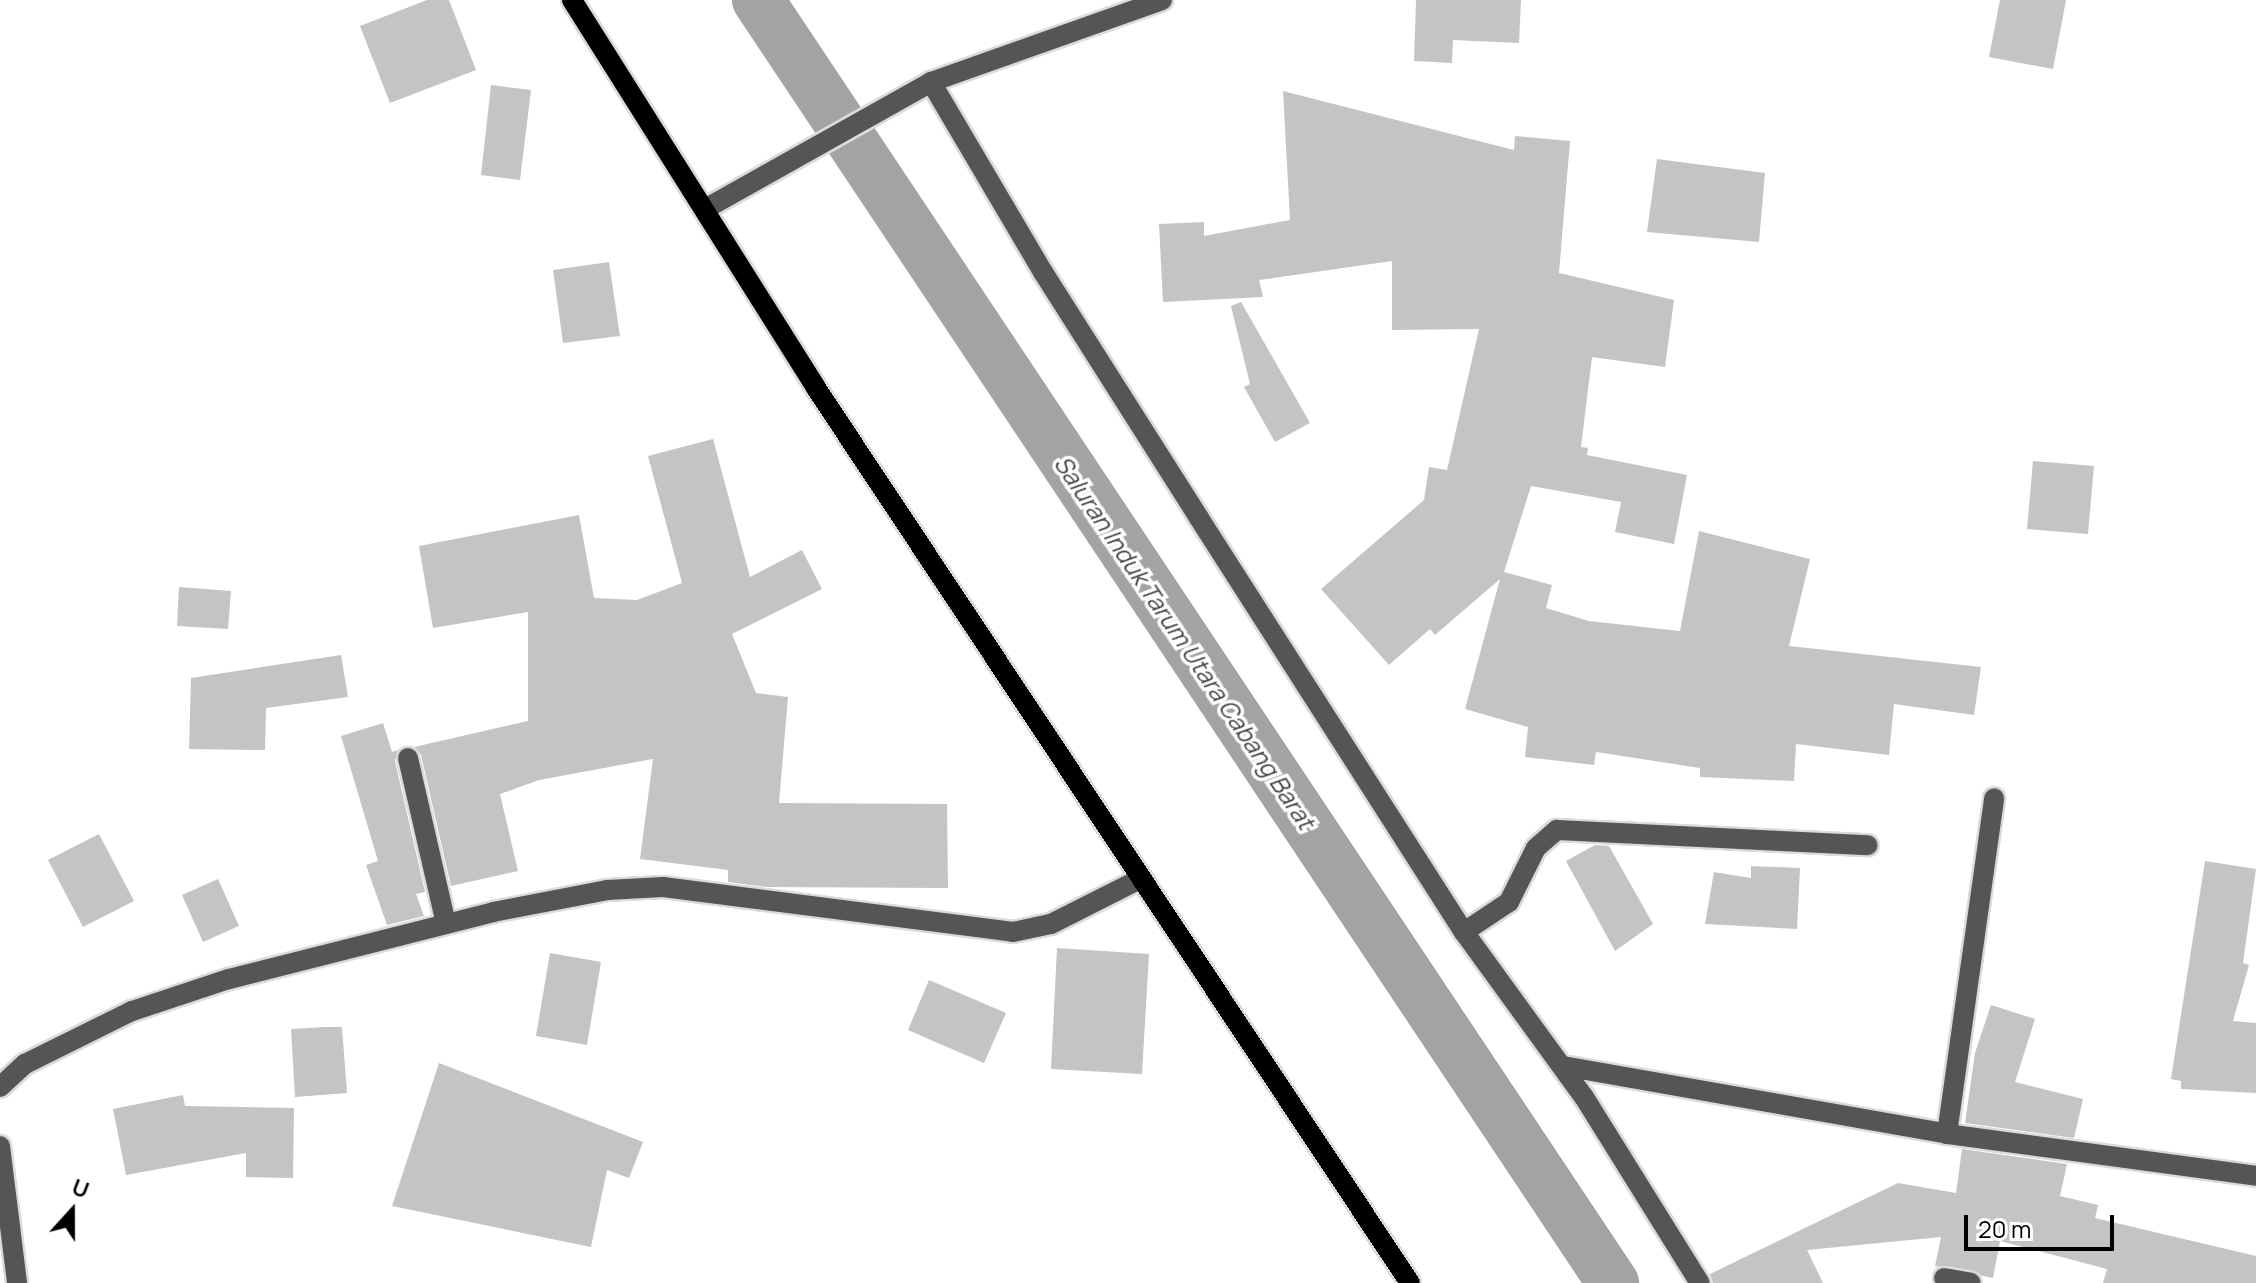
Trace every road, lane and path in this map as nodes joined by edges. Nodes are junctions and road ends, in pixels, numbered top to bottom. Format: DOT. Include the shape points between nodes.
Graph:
graph roads {
  1 [pos="572,0"];
  2 [pos="1162,0"];
  3 [pos="931,82"];
  4 [pos="705,209"];
  5 [pos="408,758"];
  6 [pos="1994,798"];
  7 [pos="1868,845"];
  8 [pos="1140,879"];
  9 [pos="446,924"];
  10 [pos="1464,932"];
  11 [pos="1563,1066"];
  12 [pos="0,1087"];
  13 [pos="1947,1134"];
  14 [pos="0,1146"];
  15 [pos="2256,1176"];
  16 [pos="1944,1278"];
  17 [pos="17,1283"];
  18 [pos="1410,1283"];
  19 [pos="1700,1283"];
  20 [pos="1971,1283"];
  1 -- 4 [label="main road"];
  2 -- 3 [label="street"];
  3 -- 4 [label="street"];
  3 -- 10 [label="street" via="1043,272"];
  4 -- 8 [label="main road" via="816,388"];
  5 -- 9 [label="street"];
  6 -- 13 [label="street"];
  7 -- 10 [label="street" via="1557,830 1536,848 1509,902"];
  8 -- 9 [label="street" via="1051,924 1013,932 663,887 607,890"];
  8 -- 18 [label="main road"];
  9 -- 12 [label="street" via="229,979 132,1011 25,1064"];
  10 -- 11 [label="street"];
  11 -- 13 [label="street"];
  11 -- 19 [label="street"];
  13 -- 15 [label="street"];
  14 -- 17 [label="street"];
  16 -- 20 [label="street"];
}
